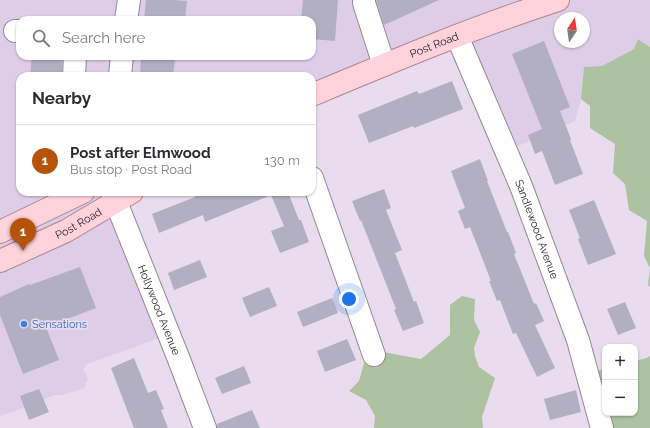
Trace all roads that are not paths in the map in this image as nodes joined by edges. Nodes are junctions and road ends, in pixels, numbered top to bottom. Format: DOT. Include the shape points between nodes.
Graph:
graph roads {
  1 [pos="129,0"];
  2 [pos="364,0"];
  3 [pos="558,0"];
  4 [pos="127,16"];
  5 [pos="457,36"];
  6 [pos="75,60"];
  7 [pos="122,60"];
  8 [pos="384,66"];
  9 [pos="74,72"];
  10 [pos="120,72"];
  11 [pos="316,93"];
  12 [pos="316,189"];
  13 [pos="75,196"];
  14 [pos="118,196"];
  15 [pos="120,196"];
  16 [pos="40,213"];
  17 [pos="0,219"];
  18 [pos="0,232"];
  19 [pos="0,260"];
  20 [pos="374,355"];
  21 [pos="204,428"];
  22 [pos="602,428"];
  1 -- 4 [label="street"];
  2 -- 8 [label="street"];
  3 -- 5 [label="main road, Post Road"];
  5 -- 8 [label="main road, Post Road"];
  5 -- 22 [label="street, Sandlewood Avenue" via="524,193 578,340"];
  6 -- 9 [label="street"];
  7 -- 10 [label="street"];
  8 -- 11 [label="main road, Post Road"];
  12 -- 20 [label="street"];
  13 -- 16 [label="main road"];
  14 -- 19 [label="main road, Post Road" via="66,231"];
  15 -- 21 [label="street, Hollywood Avenue"];
  16 -- 17 [label="main road"];
  16 -- 18 [label="main road"];
}
